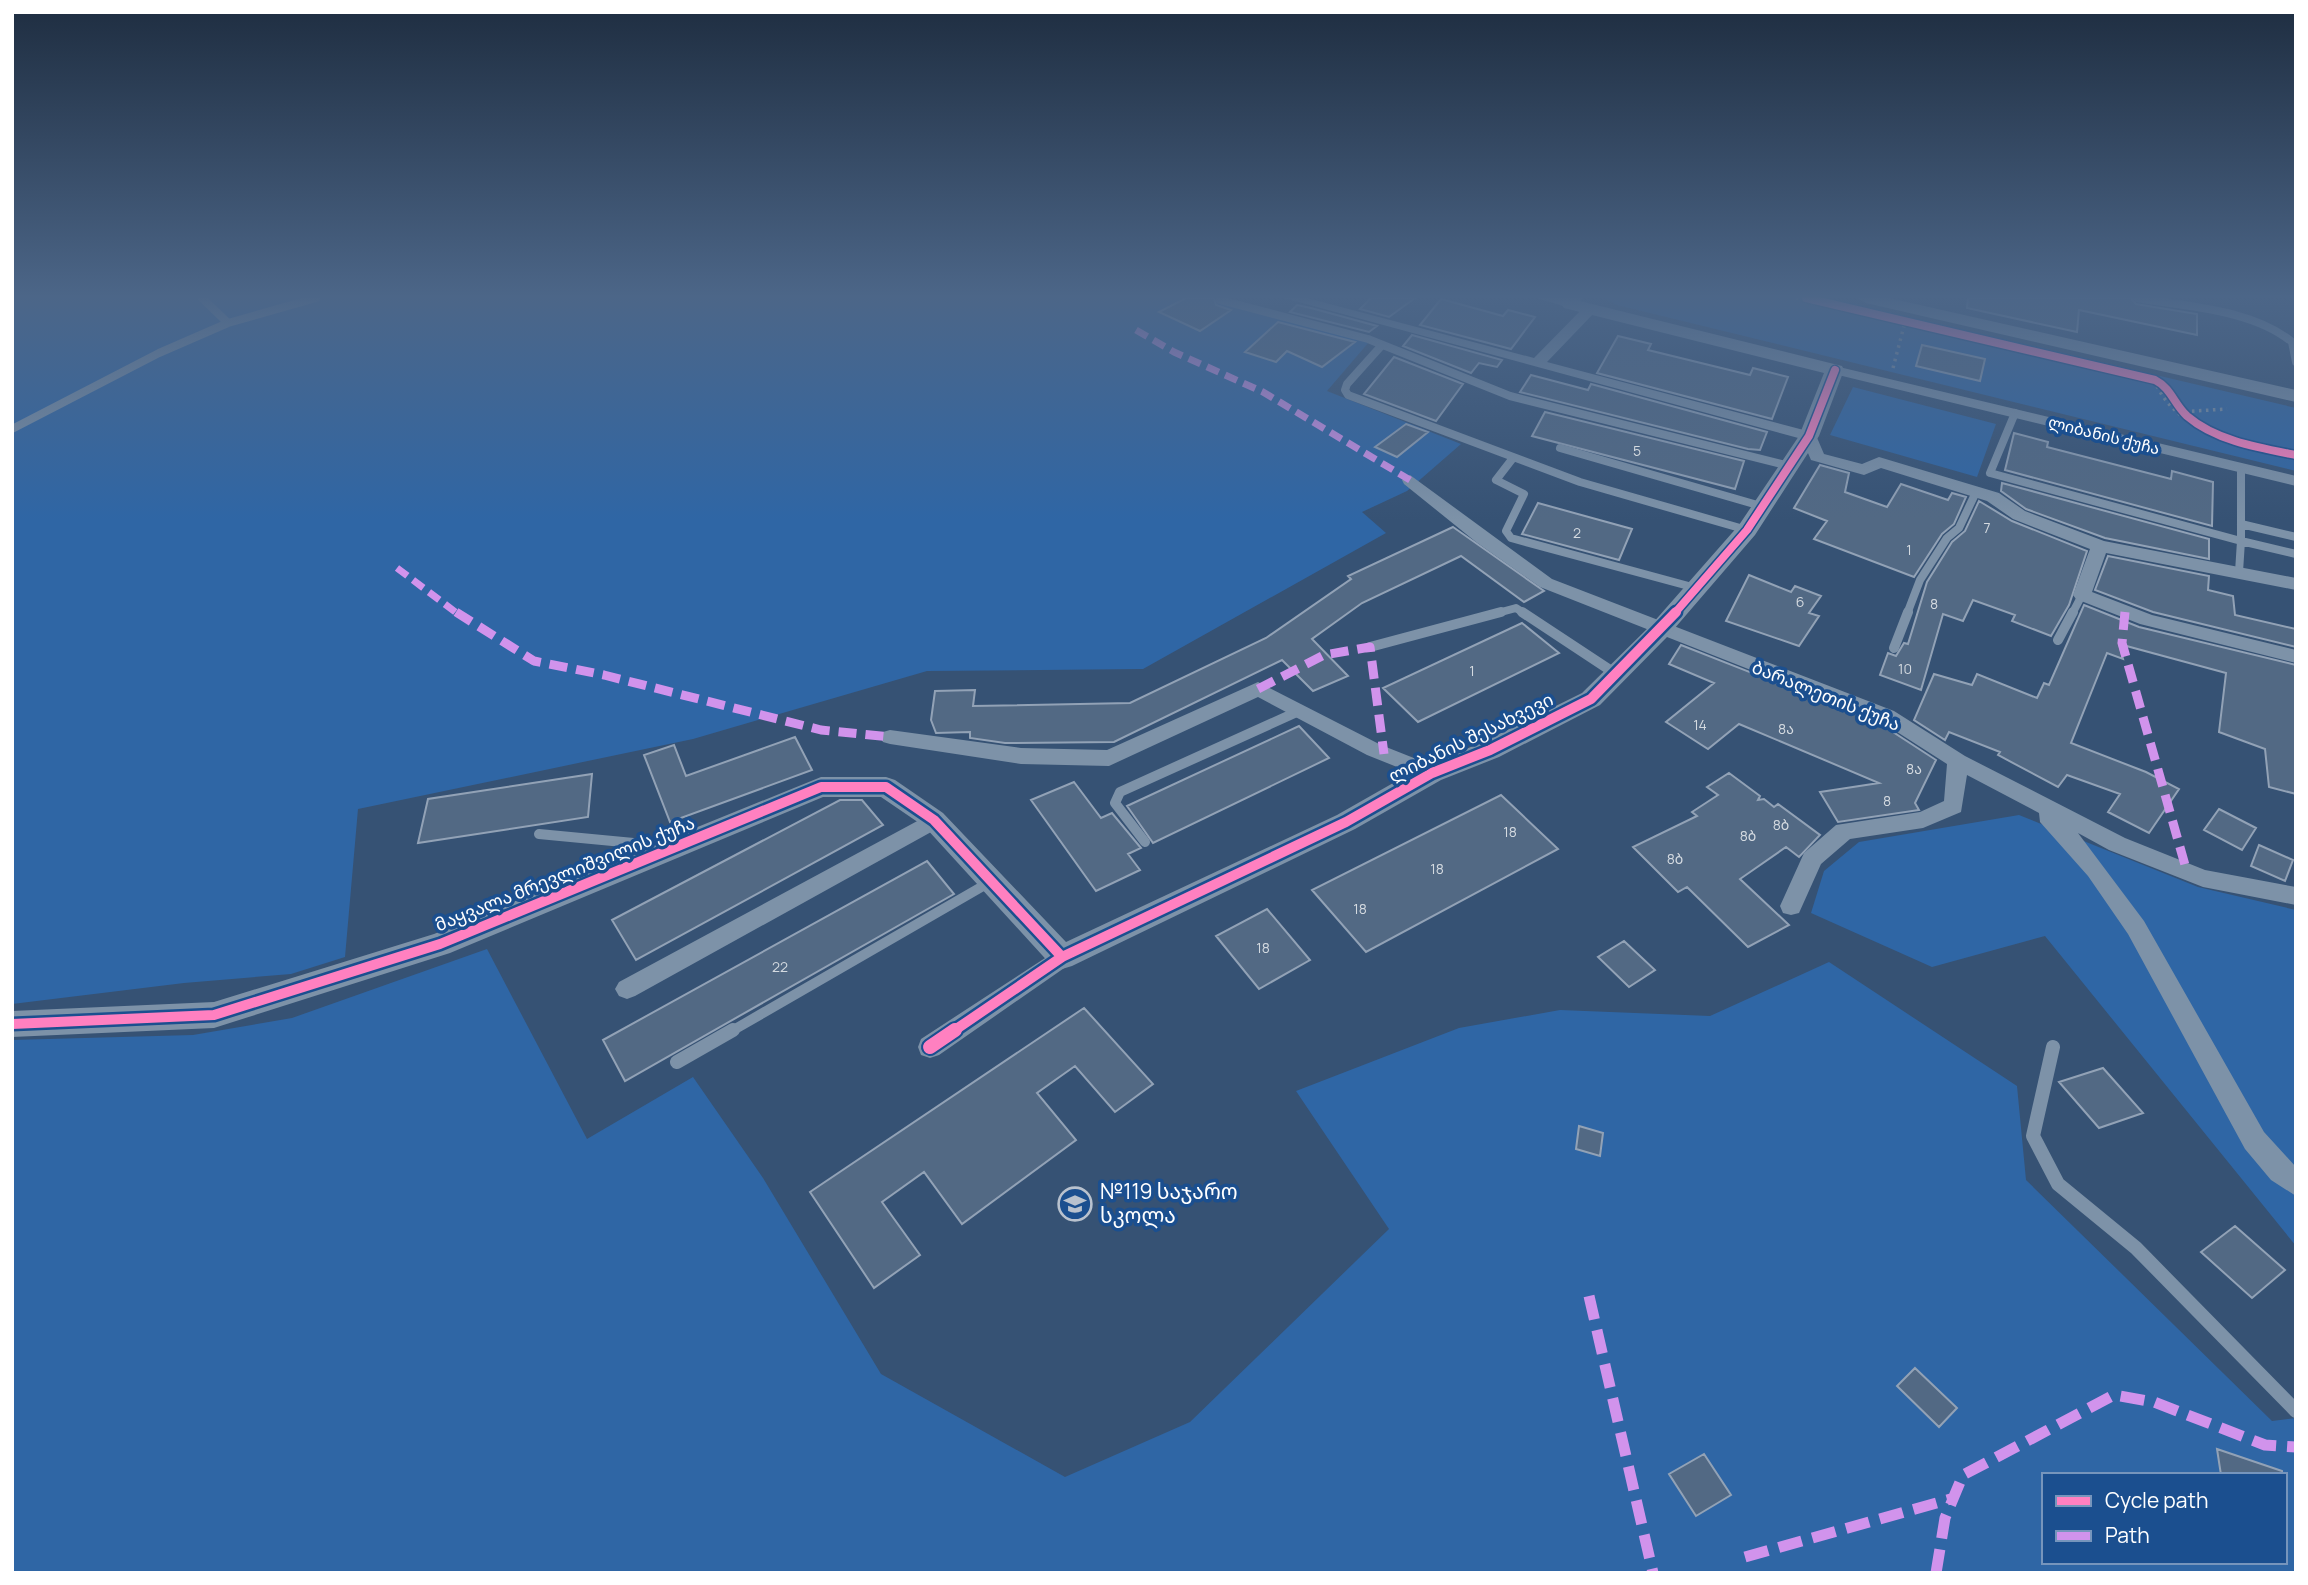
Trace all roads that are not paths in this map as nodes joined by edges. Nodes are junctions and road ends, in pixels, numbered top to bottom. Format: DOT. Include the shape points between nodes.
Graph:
graph roads {
  1 [pos="122,372"];
  2 [pos="1358,372"];
  3 [pos="1448,372"];
  4 [pos="1571,372"];
  5 [pos="1834,372"];
  6 [pos="1843,372"];
  7 [pos="2178,372"];
  8 [pos="2296,396"];
  9 [pos="2015,413"];
  10 [pos="12,429"];
  11 [pos="1809,436"];
  12 [pos="1560,448"];
  13 [pos="1513,458"];
  14 [pos="1789,466"];
  15 [pos="2241,468"];
  16 [pos="1410,481"];
  17 [pos="2296,481"];
  18 [pos="1976,492"];
  19 [pos="1761,506"];
  20 [pos="2241,524"];
  21 [pos="1747,530"];
  22 [pos="2296,537"];
  23 [pos="2241,541"];
  24 [pos="2100,546"];
  25 [pos="2296,554"];
  26 [pos="2239,572"];
  27 [pos="2296,584"];
  28 [pos="1696,588"];
  29 [pos="2082,595"];
  30 [pos="1660,629"];
  31 [pos="2057,640"];
  32 [pos="1370,646"];
  33 [pos="1894,648"];
  34 [pos="2296,657"];
  35 [pos="1616,674"];
  36 [pos="1299,710"];
  37 [pos="890,737"];
  38 [pos="1958,761"];
  39 [pos="1432,773"];
  40 [pos="2031,799"];
  41 [pos="934,820"];
  42 [pos="539,834"];
  43 [pos="1145,842"];
  44 [pos="679,847"];
  45 [pos="990,883"];
  46 [pos="2296,896"];
  47 [pos="1791,906"];
  48 [pos="1062,957"];
  49 [pos="627,989"];
  50 [pos="12,1024"];
  51 [pos="930,1047"];
  52 [pos="2053,1047"];
  53 [pos="677,1062"];
  54 [pos="2296,1183"];
  55 [pos="2296,1410"];
  1 -- 10 [label="lane"];
  2 -- 13 [label="lane" via="1347,384 1348,395"];
  3 -- 14 [label="lane" via="1510,397"];
  4 -- 11 [label="street"];
  5 -- 11 [label="street, ლიბანის შესახვევი"];
  6 -- 9 [label="street, ლიბანის ქუჩა"];
  7 -- 8 [label="street"];
  9 -- 15 [label="street, ლიბანის ქუჩა"];
  9 -- 23 [label="lane" via="1990,473"];
  11 -- 14 [label="street, ლიბანის შესახვევი"];
  11 -- 18 [label="street" via="1816,457 1864,470 1879,462"];
  12 -- 19 [label="lane"];
  13 -- 21 [label="lane"];
  13 -- 28 [label="lane" via="1496,480 1524,494 1506,531 1511,538"];
  14 -- 19 [label="street, ლიბანის შესახვევი"];
  15 -- 17 [label="street, ლიბანის ქუჩა"];
  15 -- 20 [label="lane"];
  16 -- 30 [label="street, ბარალეთის ქუჩა" via="1546,583"];
  18 -- 24 [label="street" via="2004,502 2019,515"];
  18 -- 33 [label="lane" via="1959,528 1947,538 1920,580"];
  19 -- 21 [label="street, ლიბანის შესახვევი"];
  20 -- 22 [label="lane"];
  20 -- 23 [label="lane"];
  21 -- 28 [label="street, ლიბანის შესახვევი"];
  23 -- 25 [label="lane"];
  23 -- 26 [label="lane"];
  24 -- 26 [label="street"];
  24 -- 29 [label="street"];
  26 -- 27 [label="street"];
  28 -- 30 [label="street, ლიბანის შესახვევი"];
  29 -- 31 [label="lane"];
  29 -- 34 [label="street" via="2147,621"];
  30 -- 35 [label="street, ლიბანის შესახვევი"];
  30 -- 38 [label="street, ბარალეთის ქუჩა" via="1887,716"];
  32 -- 35 [label="lane" via="1516,608"];
  35 -- 39 [label="street, ლიბანის შესახვევი" via="1591,699 1490,750"];
  36 -- 37 [label="street" via="1258,689 1109,758 1021,757"];
  36 -- 39 [label="street" via="1374,750"];
  36 -- 43 [label="lane" via="1120,792 1115,803"];
  38 -- 40 [label="street, ბარალეთის ქუჩა"];
  38 -- 47 [label="street" via="1954,806 1923,820 1844,831 1812,859"];
  39 -- 48 [label="street, ლიბანის შესახვევი" via="1346,822"];
  40 -- 46 [label="street, ბარალეთის ქუჩა" via="2117,844 2203,878"];
  40 -- 54 [label="street" via="2072,839 2124,905 2260,1148"];
  41 -- 44 [label="street, მაყვალა მრევლიშვილის ქუჩა" via="886,787 821,787"];
  41 -- 45 [label="street, მაყვალა მრევლიშვილის ქუჩა"];
  41 -- 49 [label="street"];
  42 -- 44 [label="lane"];
  44 -- 50 [label="street, მაყვალა მრევლიშვილის ქუჩა" via="440,944 214,1015"];
  45 -- 48 [label="street, მაყვალა მრევლიშვილის ქუჩა"];
  45 -- 53 [label="lane"];
  48 -- 51 [label="street, ლიბანის შესახვევი"];
  52 -- 55 [label="lane" via="2033,1136 2058,1184 2136,1248"];
}
